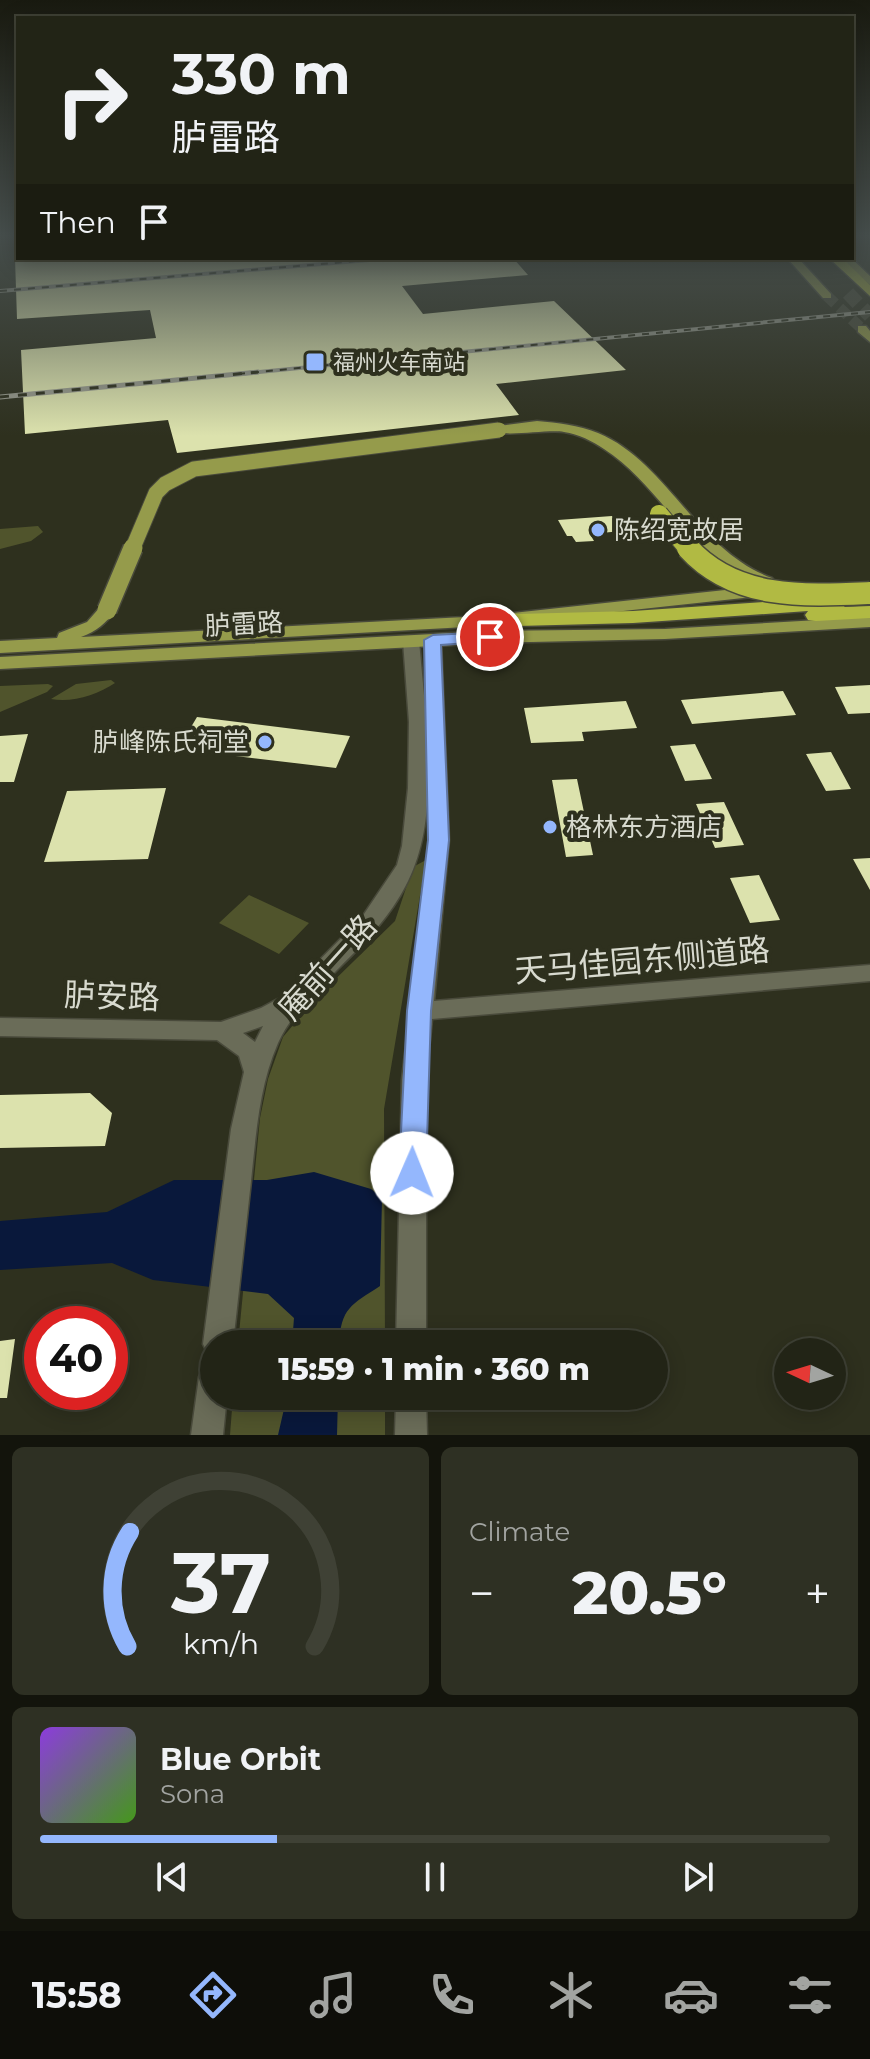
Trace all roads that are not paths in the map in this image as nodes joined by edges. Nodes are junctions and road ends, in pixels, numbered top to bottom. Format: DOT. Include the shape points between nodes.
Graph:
graph roads {
  1 [pos="668,512"];
  2 [pos="870,584"];
  3 [pos="809,587"];
  4 [pos="870,593"];
  5 [pos="870,600"];
  6 [pos="870,612"];
  7 [pos="658,620"];
  8 [pos="870,622"];
  9 [pos="487,629"];
  10 [pos="422,641"];
  11 [pos="45,645"];
  12 [pos="0,647"];
  13 [pos="0,663"];
  14 [pos="870,973"];
  15 [pos="290,1002"];
  16 [pos="419,1011"];
  17 [pos="0,1027"];
  18 [pos="222,1031"];
  19 [pos="256,1073"];
  20 [pos="220,1330"];
  21 [pos="411,1330"];
  22 [pos="210,1410"];
  23 [pos="411,1410"];
  24 [pos="207,1435"];
  25 [pos="411,1435"];
  1 -- 3 [label="main road" via="734,566 767,582"];
  1 -- 4 [label="highway, bridge" via="702,562 743,585 797,595"];
  1 -- 11 [label="main road, bridge" via="595,443 552,430 499,430 194,469 156,493 107,610 93,626"];
  2 -- 3 [label="main road"];
  3 -- 9 [label="main road" via="632,603"];
  5 -- 7 [label="highway"];
  6 -- 7 [label="highway"];
  7 -- 9 [label="highway"];
  8 -- 9 [label="main road" via="665,634"];
  9 -- 10 [label="main road, 胪雷路"];
  9 -- 11 [label="main road, 胪雷路"];
  10 -- 13 [label="main road, 胪雷路"];
  10 -- 15 [label="street, 庵前一路" via="415,828 408,863 365,929"];
  10 -- 16 [label="street" via="439,840"];
  11 -- 12 [label="main road, 胪雷路"];
  14 -- 16 [label="street, 天马佳园东侧道路"];
  15 -- 18 [label="street"];
  15 -- 19 [label="street, 庵前一路"];
  16 -- 21 [label="street"];
  17 -- 18 [label="street, 胪安路"];
  18 -- 19 [label="street" via="250,1051"];
  19 -- 20 [label="street, 庵前一路"];
  22 -- 24 [label="street"];
  23 -- 25 [label="street"];
}
